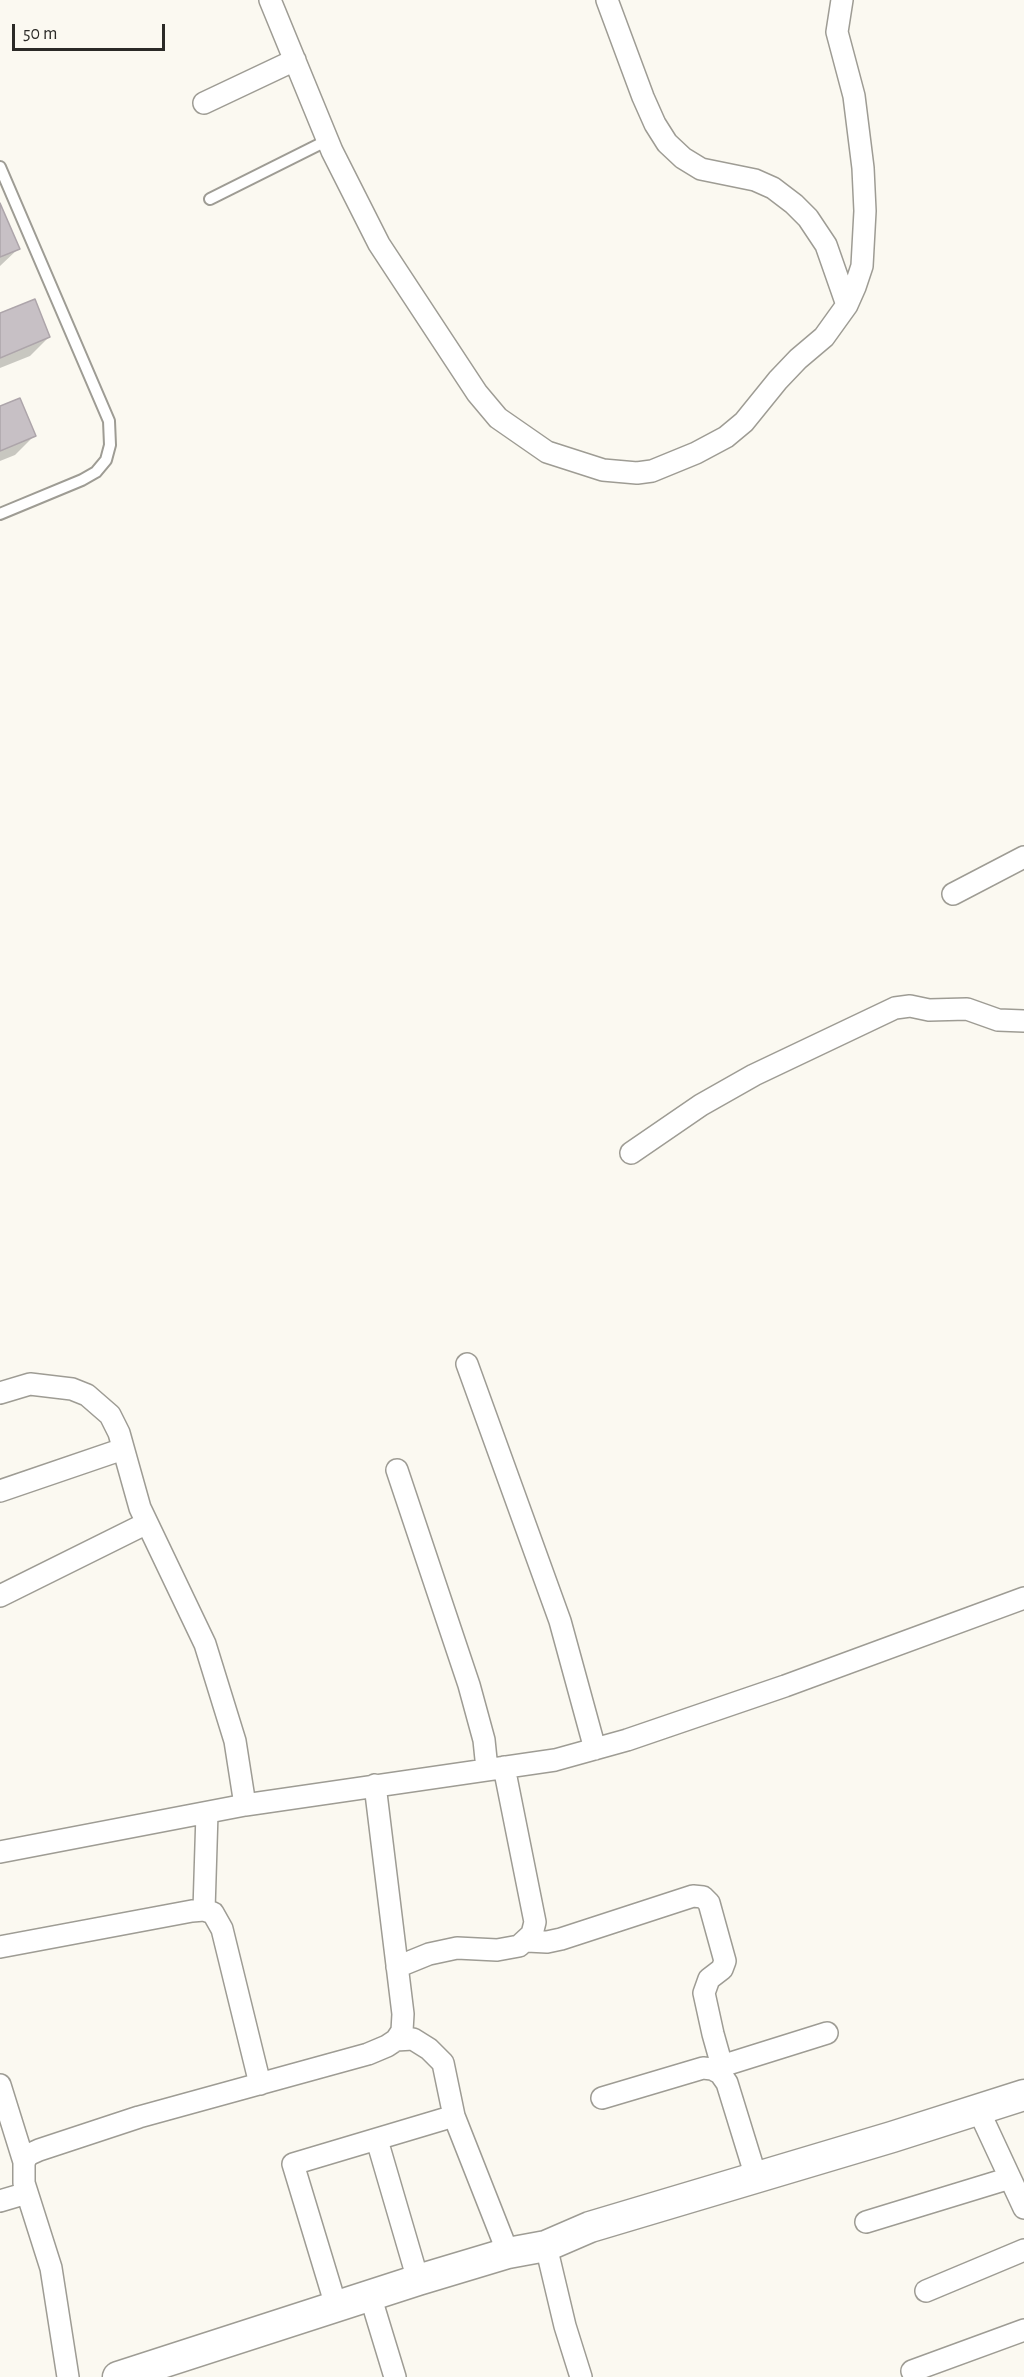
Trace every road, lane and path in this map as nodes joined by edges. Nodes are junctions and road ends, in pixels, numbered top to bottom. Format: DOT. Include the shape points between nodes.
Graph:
graph roads {
  1 [pos="270,0"];
  2 [pos="607,0"];
  3 [pos="842,0"];
  4 [pos="295,60"];
  5 [pos="204,103"];
  6 [pos="328,141"];
  7 [pos="0,167"];
  8 [pos="210,199"];
  9 [pos="847,305"];
  10 [pos="0,514"];
  11 [pos="1024,857"];
  12 [pos="953,894"];
  13 [pos="1024,1021"];
  14 [pos="631,1153"];
  15 [pos="467,1364"];
  16 [pos="0,1393"];
  17 [pos="123,1449"];
  18 [pos="397,1470"];
  19 [pos="0,1491"];
  20 [pos="147,1523"];
  21 [pos="0,1596"];
  22 [pos="1024,1598"];
  23 [pos="595,1749"];
  24 [pos="496,1768"];
  25 [pos="375,1785"];
  26 [pos="245,1805"];
  27 [pos="207,1813"];
  28 [pos="0,1852"];
  29 [pos="204,1910"];
  30 [pos="527,1941"];
  31 [pos="0,1947"];
  32 [pos="397,1967"];
  33 [pos="827,2033"];
  34 [pos="396,2040"];
  35 [pos="717,2068"];
  36 [pos="260,2084"];
  37 [pos="0,2085"];
  38 [pos="1024,2095"];
  39 [pos="602,2098"];
  40 [pos="978,2109"];
  41 [pos="454,2116"];
  42 [pos="376,2140"];
  43 [pos="24,2162"];
  44 [pos="756,2177"];
  45 [pos="1010,2178"];
  46 [pos="27,2193"];
  47 [pos="0,2201"];
  48 [pos="1024,2208"];
  49 [pos="866,2222"];
  50 [pos="546,2246"];
  51 [pos="1024,2250"];
  52 [pos="508,2253"];
  53 [pos="418,2280"];
  54 [pos="926,2291"];
  55 [pos="370,2295"];
  56 [pos="336,2306"];
  57 [pos="1024,2330"];
  58 [pos="912,2371"];
  59 [pos="68,2377"];
  60 [pos="118,2377"];
  61 [pos="395,2377"];
  62 [pos="581,2377"];
  1 -- 4 [label="street"];
  2 -- 9 [label="street" via="643,97 667,143 701,169 755,180 794,204 826,245"];
  3 -- 9 [label="street" via="837,32 854,96 865,211 862,266"];
  4 -- 5 [label="street"];
  4 -- 6 [label="street"];
  6 -- 8 [label="lane"];
  6 -- 9 [label="street" via="379,244 477,393 498,418 520,435 547,452 579,464 637,474 726,437 744,422 791,366 824,338"];
  7 -- 10 [label="lane" via="109,421 110,445 106,460 96,472"];
  11 -- 12 [label="street"];
  13 -- 14 [label="street" via="998,1020 967,1009 895,1008 700,1105"];
  15 -- 23 [label="street" via="564,1630"];
  16 -- 17 [label="street" via="30,1384 72,1389 87,1395 110,1415"];
  17 -- 19 [label="street"];
  17 -- 20 [label="street"];
  18 -- 24 [label="street"];
  20 -- 21 [label="street"];
  20 -- 26 [label="street" via="205,1644 235,1741"];
  22 -- 23 [label="street" via="785,1686"];
  23 -- 24 [label="street" via="555,1760"];
  24 -- 25 [label="street"];
  24 -- 30 [label="street" via="535,1922"];
  25 -- 26 [label="street"];
  25 -- 32 [label="street"];
  26 -- 27 [label="street"];
  27 -- 28 [label="street"];
  27 -- 29 [label="street"];
  29 -- 31 [label="street"];
  29 -- 36 [label="street" via="213,1913 222,1929"];
  30 -- 32 [label="street" via="497,1950 442,1950"];
  30 -- 35 [label="street" via="561,1939 693,1896 703,1897 709,1903 725,1961 722,1969 709,1979 704,1993"];
  32 -- 34 [label="street" via="403,2014 402,2031"];
  33 -- 35 [label="street"];
  34 -- 36 [label="street" via="368,2054"];
  34 -- 41 [label="street" via="413,2039 443,2063"];
  35 -- 39 [label="street" via="703,2068"];
  35 -- 44 [label="street" via="727,2084"];
  36 -- 43 [label="street" via="139,2117 39,2150"];
  37 -- 43 [label="street"];
  38 -- 40 [label="street"];
  40 -- 44 [label="street"];
  40 -- 45 [label="street"];
  41 -- 42 [label="street"];
  41 -- 52 [label="street"];
  42 -- 53 [label="street"];
  42 -- 56 [label="street" via="293,2164"];
  43 -- 46 [label="street"];
  44 -- 50 [label="street" via="590,2227"];
  45 -- 48 [label="street"];
  45 -- 49 [label="street"];
  46 -- 47 [label="street"];
  46 -- 59 [label="street" via="51,2268"];
  50 -- 52 [label="street"];
  50 -- 62 [label="street"];
  51 -- 54 [label="street"];
  52 -- 53 [label="street"];
  53 -- 55 [label="street"];
  55 -- 56 [label="street"];
  55 -- 61 [label="street"];
  56 -- 60 [label="street"];
  57 -- 58 [label="street"];
}
